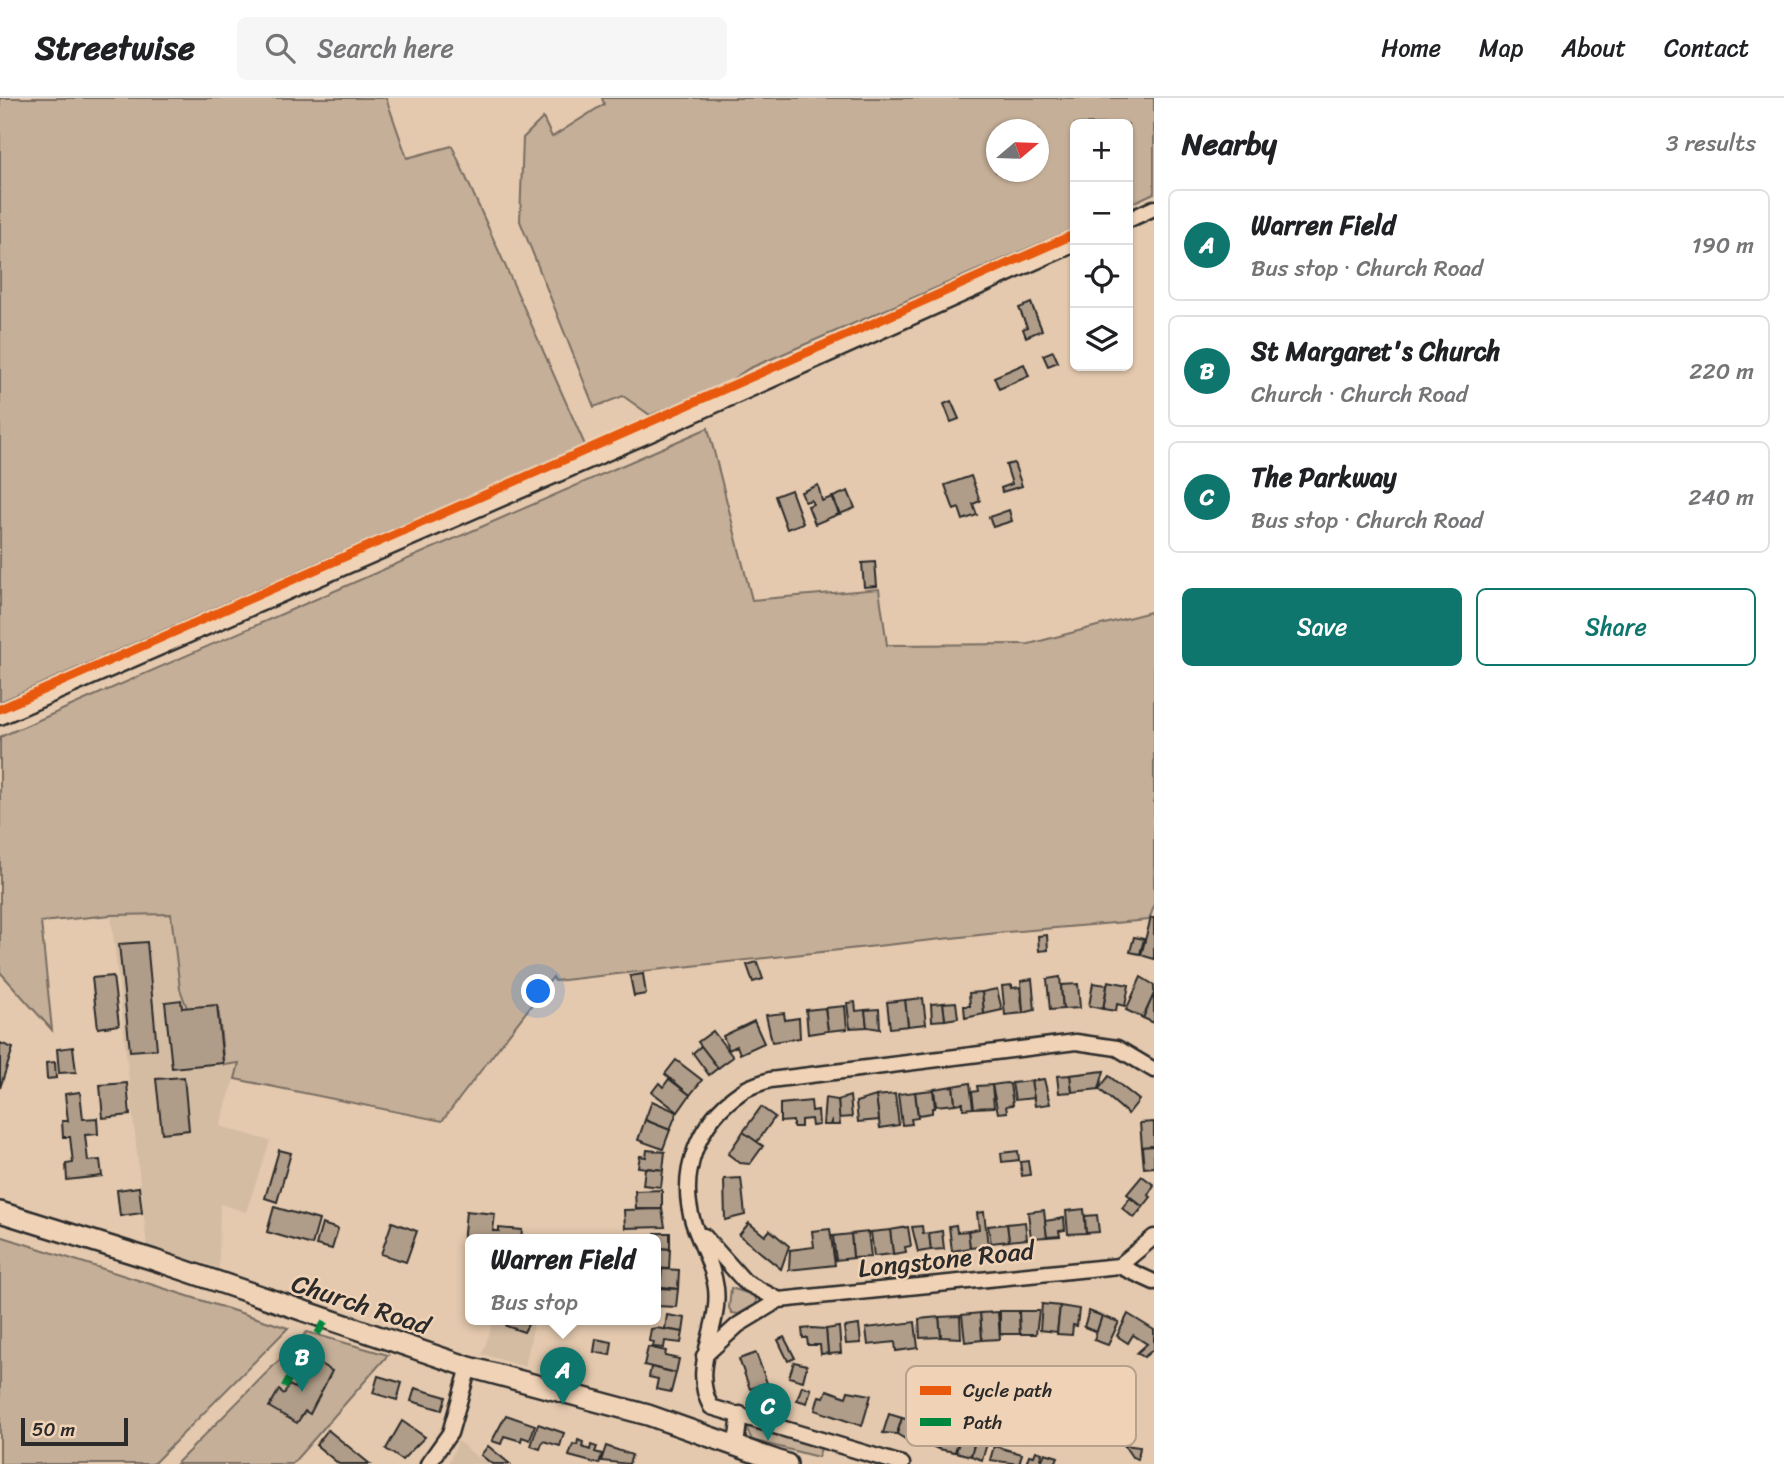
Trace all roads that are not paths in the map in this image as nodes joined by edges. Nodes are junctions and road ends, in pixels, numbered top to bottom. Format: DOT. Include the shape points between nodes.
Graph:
graph roads {
  1 [pos="1154,208"];
  2 [pos="1133,218"];
  3 [pos="1073,245"];
  4 [pos="0,717"];
  5 [pos="1154,1070"];
  6 [pos="0,1212"];
  7 [pos="693,1222"];
  8 [pos="1154,1237"];
  9 [pos="1119,1266"];
  10 [pos="1154,1282"];
  11 [pos="779,1300"];
  12 [pos="703,1357"];
  13 [pos="469,1367"];
  14 [pos="740,1414"];
  15 [pos="736,1445"];
  16 [pos="428,1464"];
  17 [pos="788,1464"];
  18 [pos="902,1464"];
  1 -- 2 [label="street"];
  3 -- 4 [label="street"];
  5 -- 7 [label="street" via="1117,1048 1076,1042 770,1080 742,1091 715,1115 696,1145 685,1184"];
  6 -- 13 [label="main road, Church Road"];
  7 -- 11 [label="street" via="745,1282"];
  7 -- 12 [label="street" via="716,1289"];
  8 -- 9 [label="street"];
  9 -- 10 [label="street"];
  9 -- 11 [label="street, Longstone Road"];
  11 -- 12 [label="street" via="738,1325"];
  12 -- 14 [label="street" via="704,1393 711,1407"];
  13 -- 15 [label="main road, Church Road" via="648,1415"];
  13 -- 16 [label="street" via="450,1433"];
  14 -- 15 [label="street"];
  14 -- 18 [label="street"];
  15 -- 17 [label="main road, Church Road"];
}
